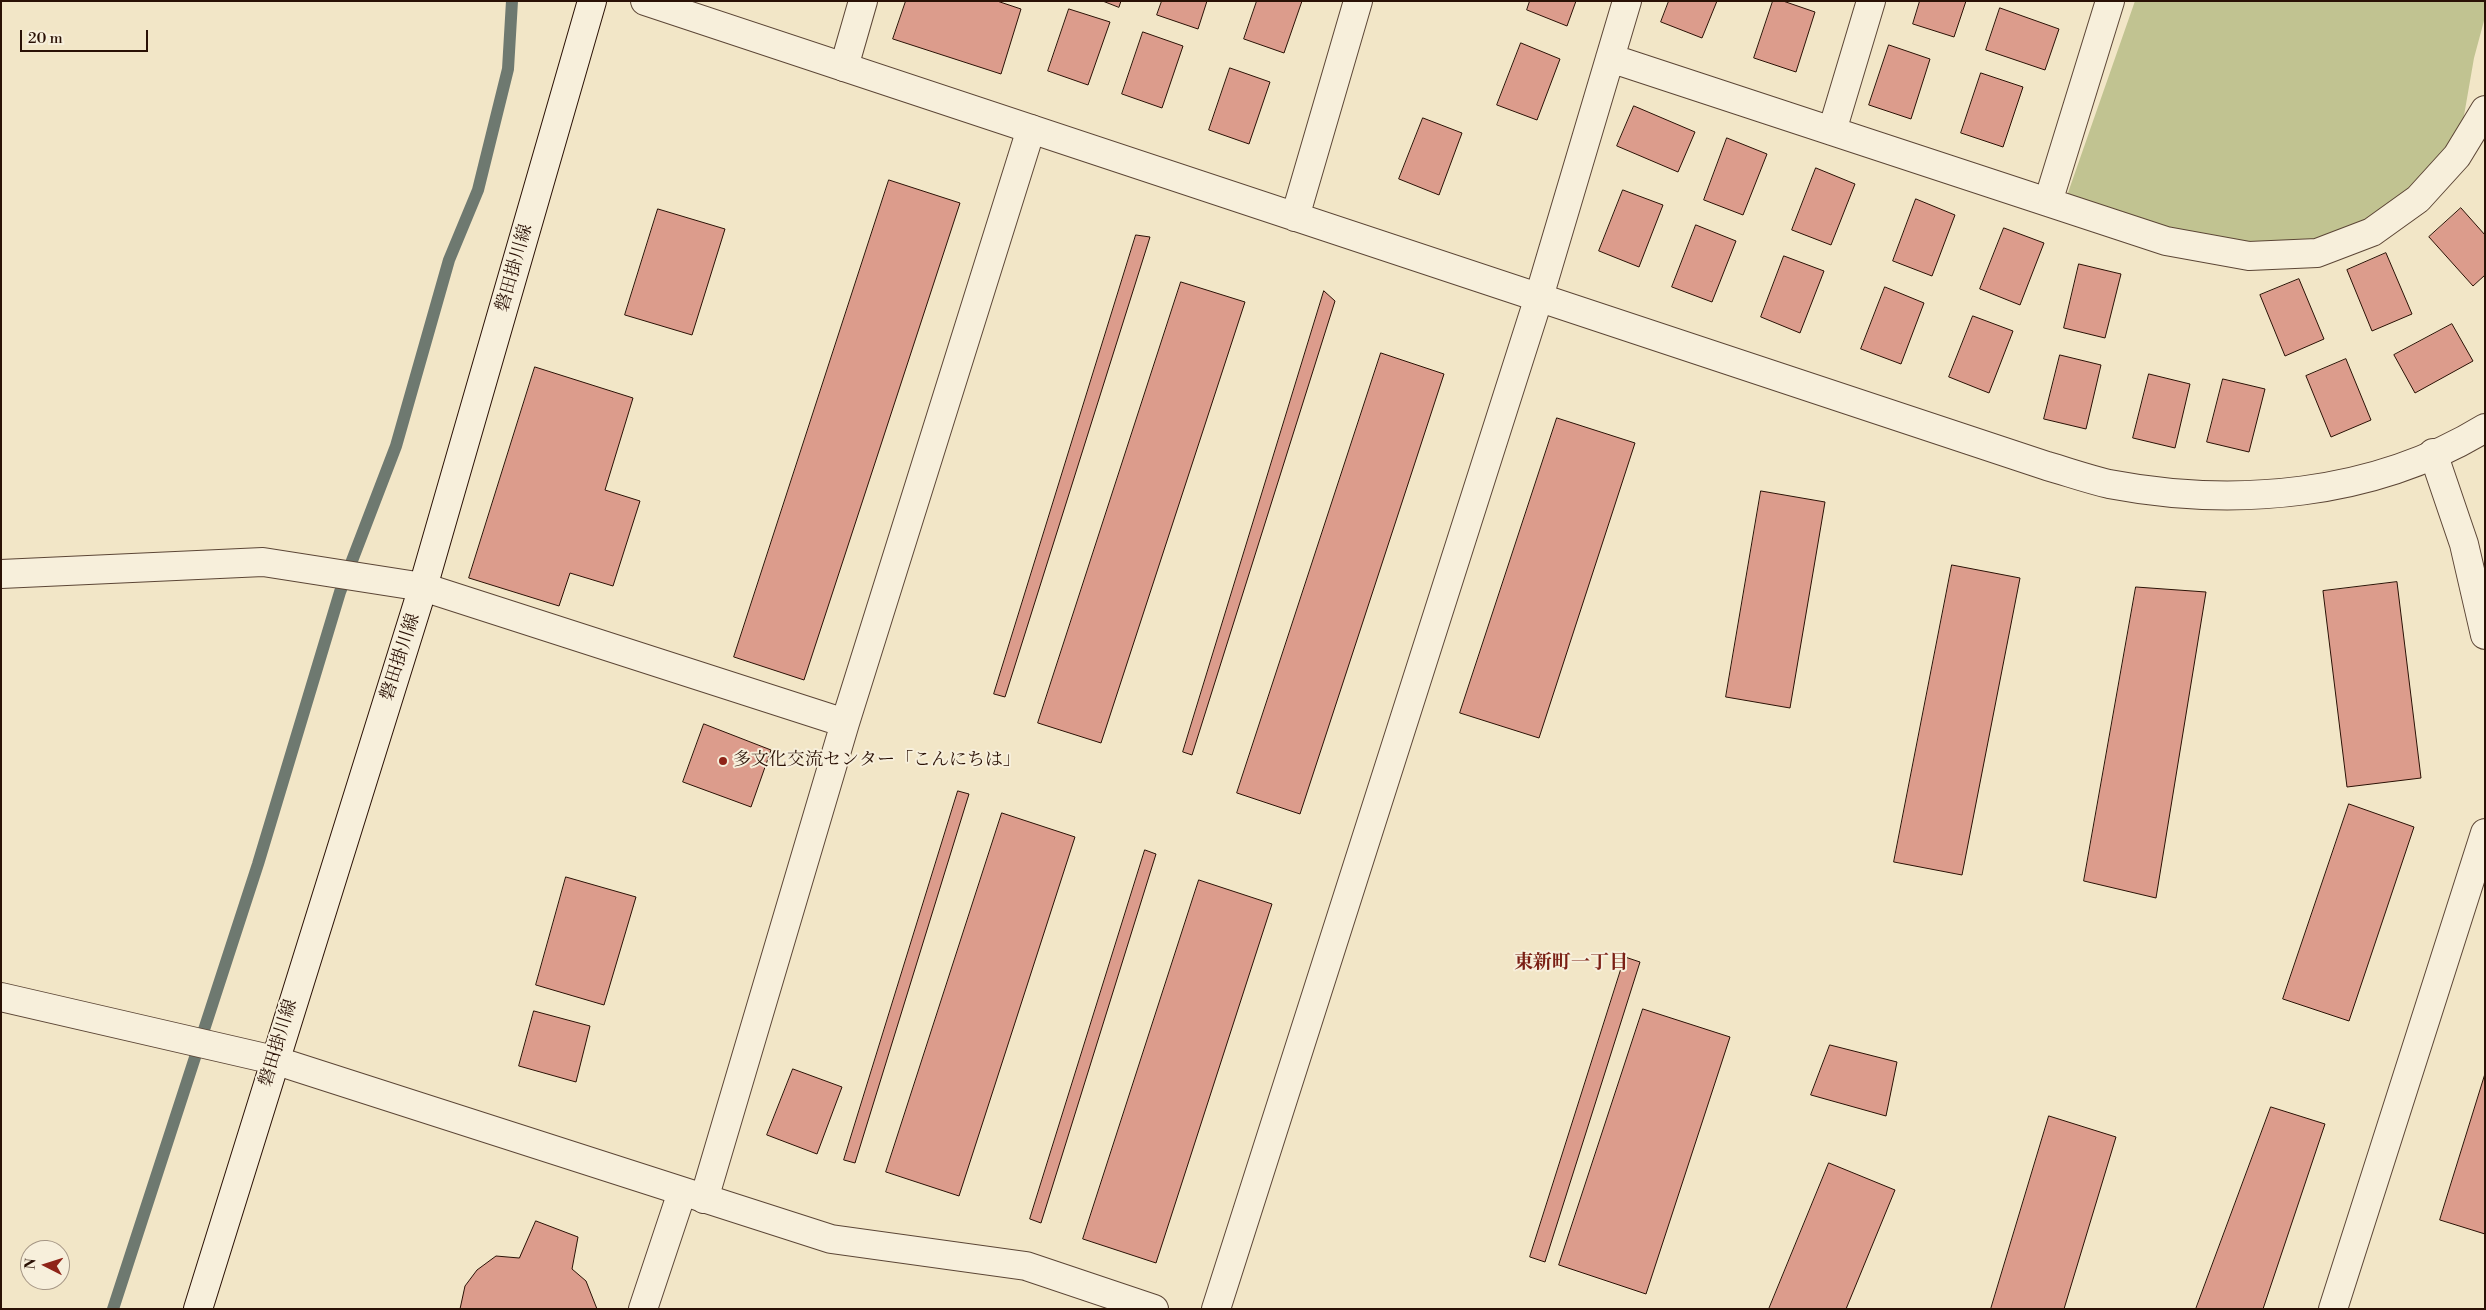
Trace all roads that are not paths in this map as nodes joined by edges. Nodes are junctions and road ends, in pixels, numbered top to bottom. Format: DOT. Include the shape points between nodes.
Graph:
graph roads {
  1 [pos="592,1"];
  2 [pos="645,1"];
  3 [pos="863,1"];
  4 [pos="1358,1"];
  5 [pos="1627,1"];
  6 [pos="1870,1"];
  7 [pos="2110,1"];
  8 [pos="1610,58"];
  9 [pos="844,67"];
  10 [pos="2485,110"];
  11 [pos="1031,129"];
  12 [pos="1832,131"];
  13 [pos="2048,202"];
  14 [pos="1295,216"];
  15 [pos="1539,297"];
  16 [pos="2485,428"];
  17 [pos="2433,453"];
  18 [pos="1,574"];
  19 [pos="423,587"];
  20 [pos="2485,635"];
  21 [pos="845,723"];
  22 [pos="2485,833"];
  23 [pos="1,997"];
  24 [pos="274,1060"];
  25 [pos="693,1196"];
  26 [pos="198,1309"];
  27 [pos="642,1309"];
  28 [pos="1154,1309"];
  29 [pos="1216,1309"];
  30 [pos="2333,1309"];
  1 -- 19 [label="street, 磐田掛川線"];
  2 -- 9 [label="street"];
  3 -- 9 [label="street"];
  4 -- 14 [label="street"];
  5 -- 8 [label="street"];
  6 -- 12 [label="street"];
  7 -- 13 [label="street"];
  8 -- 12 [label="street"];
  8 -- 15 [label="street"];
  9 -- 11 [label="street"];
  10 -- 13 [label="street" via="2456,156 2418,199 2372,232 2317,253 2249,256 2175,243"];
  11 -- 14 [label="street"];
  11 -- 21 [label="street"];
  12 -- 13 [label="street"];
  14 -- 15 [label="street"];
  15 -- 17 [label="street" via="2047,466 2108,483 2177,494 2255,496 2328,487 2399,470"];
  15 -- 29 [label="street"];
  16 -- 17 [label="street"];
  17 -- 20 [label="street" via="2464,544"];
  18 -- 19 [label="street" via="263,562"];
  19 -- 21 [label="street"];
  19 -- 24 [label="street, 磐田掛川線"];
  21 -- 25 [label="street"];
  22 -- 30 [label="street"];
  23 -- 24 [label="street"];
  24 -- 25 [label="street"];
  24 -- 26 [label="street, 磐田掛川線"];
  25 -- 27 [label="street"];
  25 -- 28 [label="street" via="831,1239 1026,1266"];
}
